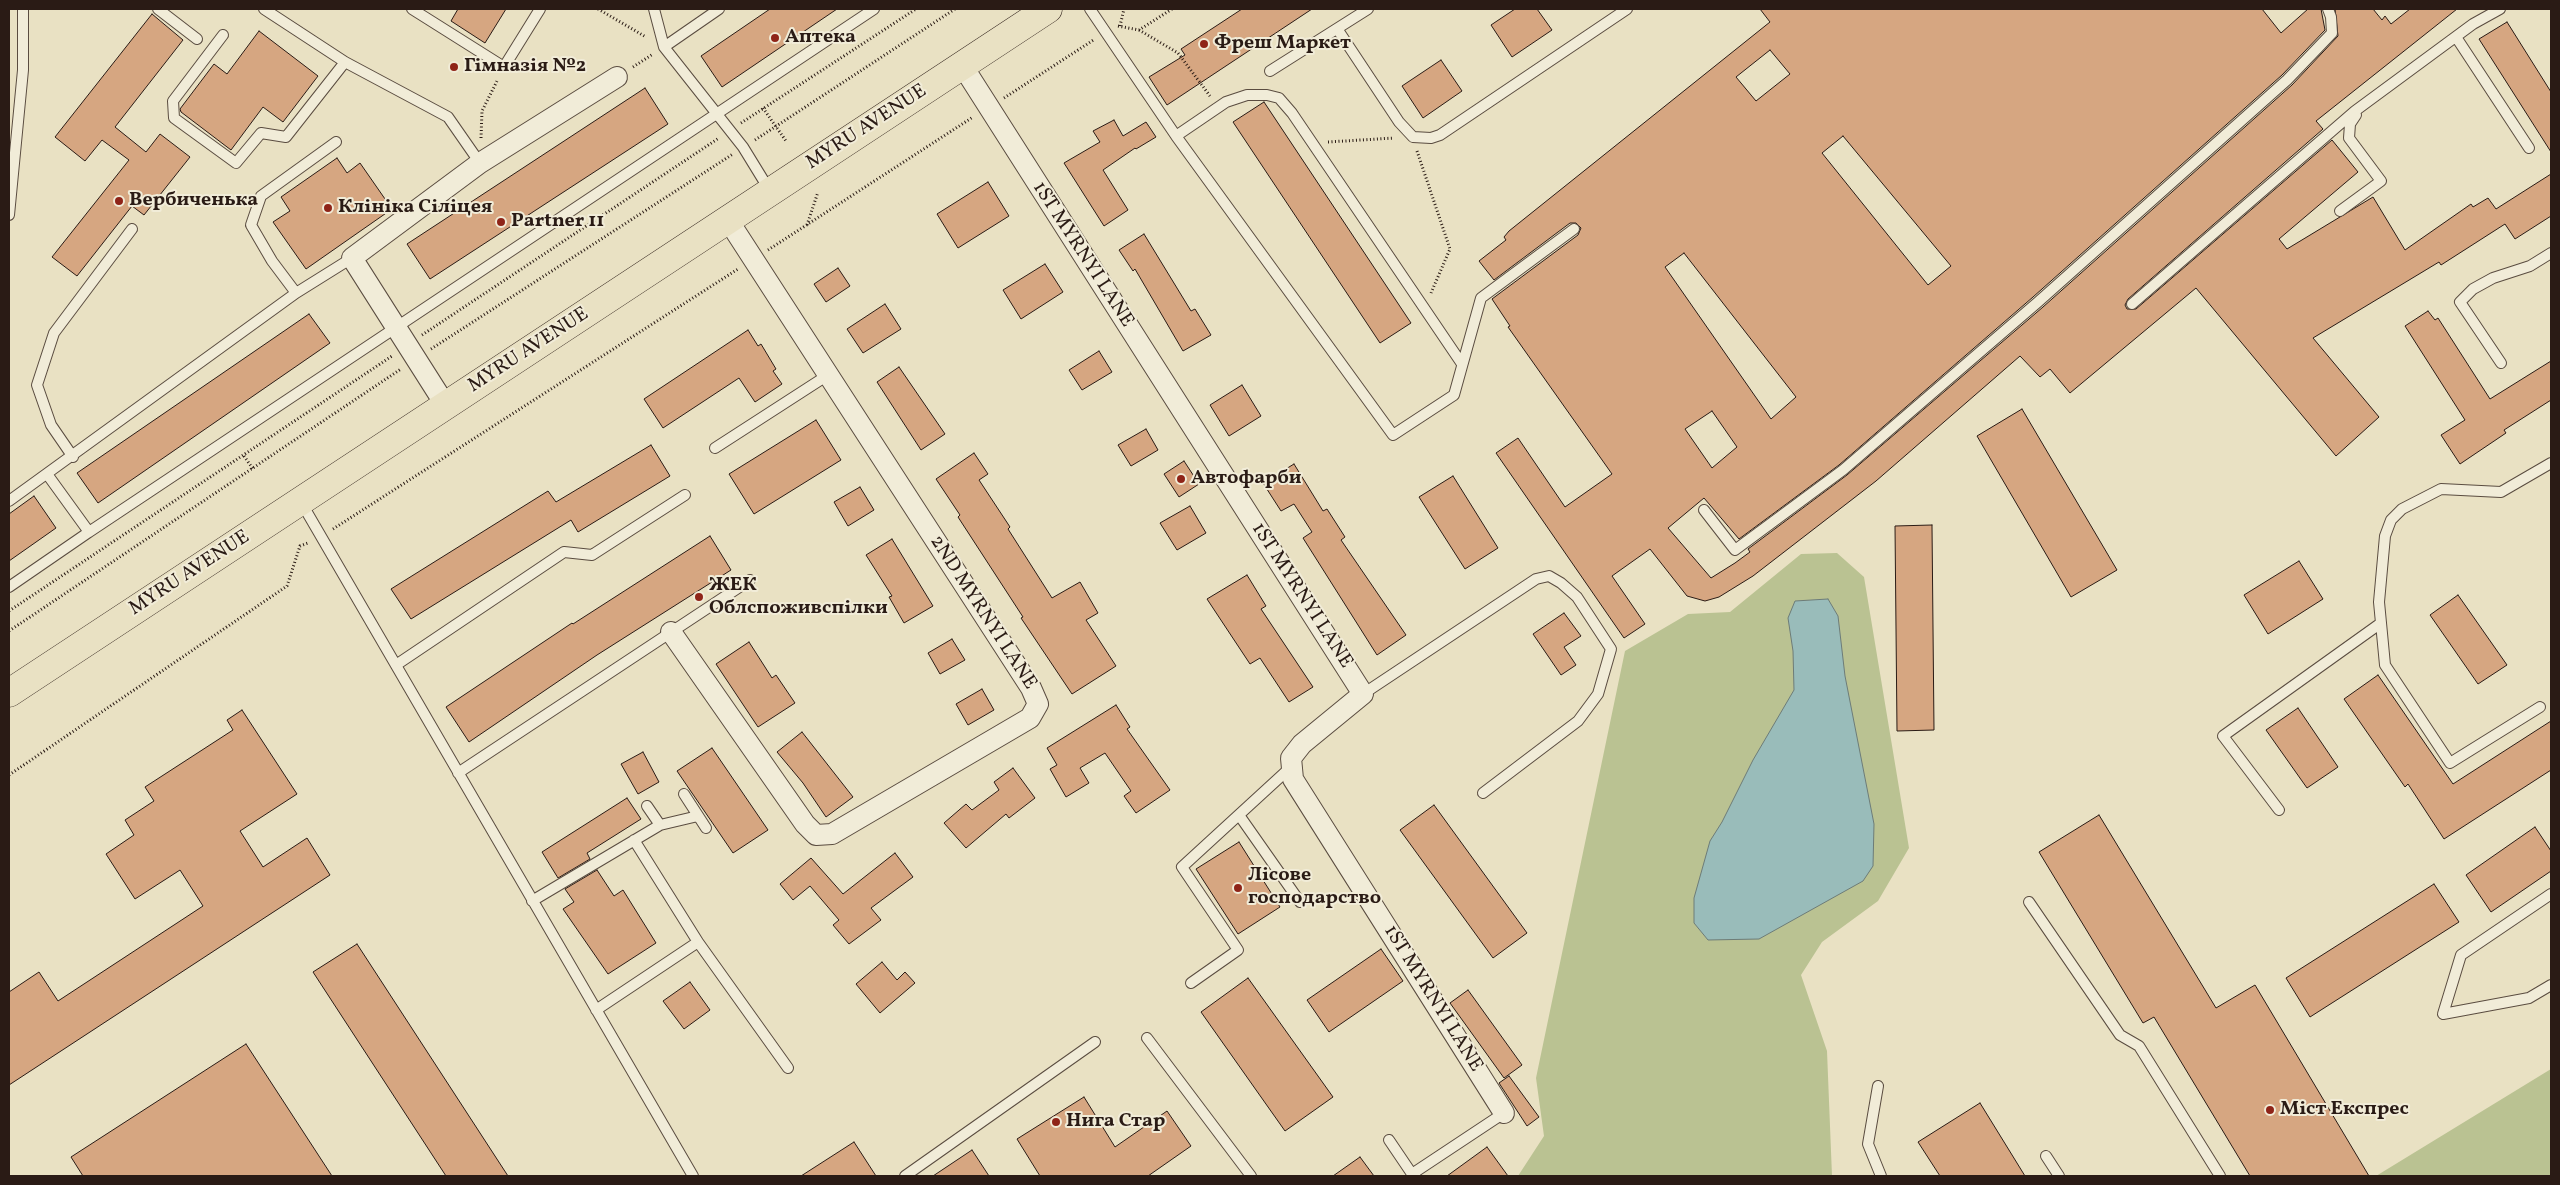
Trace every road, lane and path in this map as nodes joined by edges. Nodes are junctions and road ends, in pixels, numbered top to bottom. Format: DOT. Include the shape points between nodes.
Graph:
graph roads {
  1 [pos="24,9"];
  2 [pos="158,9"];
  3 [pos="264,9"];
  4 [pos="412,9"];
  5 [pos="540,9"];
  6 [pos="598,9"];
  7 [pos="654,9"];
  8 [pos="719,9"];
  9 [pos="874,9"];
  10 [pos="916,9"];
  11 [pos="954,9"];
  12 [pos="1048,9"];
  13 [pos="1090,9"];
  14 [pos="1124,9"];
  15 [pos="1172,9"];
  16 [pos="1368,9"];
  17 [pos="1627,9"];
  18 [pos="2328,9"];
  19 [pos="2500,9"];
  20 [pos="1120,26"];
  21 [pos="1138,30"];
  22 [pos="1338,30"];
  23 [pos="1106,32"];
  24 [pos="224,35"];
  25 [pos="2456,37"];
  26 [pos="197,39"];
  27 [pos="664,47"];
  28 [pos="345,62"];
  29 [pos="962,65"];
  30 [pos="504,67"];
  31 [pos="1270,71"];
  32 [pos="617,77"];
  33 [pos="2366,103"];
  34 [pos="764,108"];
  35 [pos="988,108"];
  36 [pos="1218,108"];
  37 [pos="716,113"];
  38 [pos="776,126"];
  39 [pos="730,130"];
  40 [pos="1176,136"];
  41 [pos="1413,137"];
  42 [pos="786,141"];
  43 [pos="336,142"];
  44 [pos="1312,142"];
  45 [pos="743,147"];
  46 [pos="2529,148"];
  47 [pos="480,163"];
  48 [pos="771,191"];
  49 [pos="818,192"];
  50 [pos="2340,211"];
  51 [pos="9,215"];
  52 [pos="728,220"];
  53 [pos="806,226"];
  54 [pos="1574,228"];
  55 [pos="132,229"];
  56 [pos="2551,253"];
  57 [pos="352,258"];
  58 [pos="753,259"];
  59 [pos="296,293"];
  60 [pos="2132,304"];
  61 [pos="1425,309"];
  62 [pos="396,327"];
  63 [pos="412,352"];
  64 [pos="2501,363"];
  65 [pos="1462,364"];
  66 [pos="828,375"];
  67 [pos="446,406"];
  68 [pos="715,448"];
  69 [pos="244,456"];
  70 [pos="73,457"];
  71 [pos="2551,463"];
  72 [pos="253,469"];
  73 [pos="48,474"];
  74 [pos="685,495"];
  75 [pos="9,501"];
  76 [pos="300,501"];
  77 [pos="1704,510"];
  78 [pos="89,532"];
  79 [pos="321,537"];
  80 [pos="750,580"];
  81 [pos="9,587"];
  82 [pos="9,611"];
  83 [pos="2381,623"];
  84 [pos="9,631"];
  85 [pos="671,632"];
  86 [pos="396,665"];
  87 [pos="9,693"];
  88 [pos="1363,694"];
  89 [pos="2540,707"];
  90 [pos="1292,766"];
  91 [pos="458,773"];
  92 [pos="9,775"];
  93 [pos="1484,793"];
  94 [pos="684,794"];
  95 [pos="647,806"];
  96 [pos="2279,810"];
  97 [pos="1239,815"];
  98 [pos="698,816"];
  99 [pos="660,825"];
  100 [pos="706,828"];
  101 [pos="634,840"];
  102 [pos="2551,894"];
  103 [pos="532,901"];
  104 [pos="1300,902"];
  105 [pos="2029,902"];
  106 [pos="698,942"];
  107 [pos="1191,983"];
  108 [pos="2551,985"];
  109 [pos="596,1010"];
  110 [pos="1147,1038"];
  111 [pos="1095,1042"];
  112 [pos="788,1068"];
  113 [pos="1878,1086"];
  114 [pos="1504,1112"];
  115 [pos="1389,1140"];
  116 [pos="2046,1156"];
  117 [pos="693,1176"];
  118 [pos="905,1176"];
  119 [pos="1251,1176"];
  120 [pos="1881,1176"];
  121 [pos="2059,1176"];
  122 [pos="2220,1176"];
  1 -- 51 [label="lane" via="23,70"];
  2 -- 26 [label="lane"];
  3 -- 28 [label="lane"];
  4 -- 30 [label="lane"];
  5 -- 30 [label="lane"];
  6 -- 27 [label="path"];
  7 -- 27 [label="lane"];
  8 -- 27 [label="lane"];
  9 -- 37 [label="lane"];
  10 -- 34 [label="path"];
  11 -- 38 [label="path"];
  12 -- 29 [label="main road, MYRU AVENUE"];
  13 -- 23 [label="lane"];
  14 -- 20 [label="path"];
  15 -- 21 [label="path"];
  16 -- 22 [label="lane"];
  17 -- 41 [label="lane" via="1440,135"];
  18 -- 77 [label="lane" via="2332,17 2332,33 2287,80 1843,470 1735,550"];
  19 -- 25 [label="lane"];
  20 -- 21 [label="path"];
  20 -- 23 [label="path"];
  21 -- 36 [label="path" via="1178,53"];
  22 -- 31 [label="lane"];
  22 -- 41 [label="lane" via="1399,122"];
  23 -- 35 [label="path"];
  23 -- 40 [label="lane"];
  24 -- 28 [label="lane" via="173,101 174,118 236,163 261,133 286,137"];
  25 -- 33 [label="lane"];
  25 -- 46 [label="lane"];
  27 -- 32 [label="path"];
  27 -- 37 [label="lane"];
  28 -- 47 [label="lane" via="448,118"];
  29 -- 35 [label="street, 1ST MYRNYI LANE"];
  29 -- 48 [label="main road, MYRU AVENUE"];
  30 -- 47 [label="path" via="482,111"];
  32 -- 47 [label="street"];
  33 -- 50 [label="lane" via="2350,124 2349,138 2381,181"];
  33 -- 60 [label="lane"];
  34 -- 38 [label="path"];
  34 -- 39 [label="path"];
  35 -- 53 [label="path"];
  35 -- 88 [label="street, 1ST MYRNYI LANE"];
  36 -- 40 [label="lane"];
  36 -- 44 [label="lane" via="1247,96 1279,98"];
  37 -- 39 [label="lane"];
  37 -- 62 [label="lane"];
  38 -- 42 [label="path"];
  38 -- 45 [label="path"];
  39 -- 45 [label="lane"];
  39 -- 63 [label="path"];
  40 -- 65 [label="lane" via="1392,435 1454,395"];
  41 -- 44 [label="path"];
  41 -- 61 [label="path" via="1450,250"];
  43 -- 59 [label="lane" via="261,196 251,225"];
  44 -- 61 [label="lane"];
  45 -- 48 [label="lane"];
  45 -- 63 [label="path"];
  47 -- 57 [label="street"];
  48 -- 52 [label="main road, MYRU AVENUE"];
  49 -- 53 [label="path"];
  52 -- 58 [label="street, 2ND MYRNYI LANE"];
  52 -- 67 [label="main road, MYRU AVENUE"];
  53 -- 58 [label="path"];
  54 -- 65 [label="lane" via="1481,298"];
  55 -- 70 [label="lane" via="54,333 37,385 52,425"];
  56 -- 64 [label="lane" via="2530,266 2493,278 2473,289 2460,302"];
  57 -- 59 [label="lane"];
  57 -- 62 [label="street"];
  58 -- 66 [label="street, 2ND MYRNYI LANE"];
  58 -- 79 [label="path"];
  59 -- 70 [label="lane"];
  61 -- 65 [label="lane"];
  62 -- 63 [label="street"];
  62 -- 78 [label="lane"];
  63 -- 67 [label="street"];
  63 -- 69 [label="path"];
  63 -- 72 [label="path"];
  66 -- 68 [label="lane"];
  66 -- 85 [label="street, 2ND MYRNYI LANE" via="1032,688 1038,704 1030,718 832,834 816,835 805,824"];
  67 -- 76 [label="main road, MYRU AVENUE"];
  69 -- 72 [label="path"];
  69 -- 82 [label="path"];
  70 -- 73 [label="lane"];
  71 -- 83 [label="lane" via="2502,492 2441,489 2402,509 2391,520 2385,536 2379,602"];
  72 -- 84 [label="path"];
  73 -- 75 [label="lane"];
  73 -- 78 [label="lane"];
  74 -- 86 [label="lane" via="592,555 564,552"];
  76 -- 79 [label="lane"];
  76 -- 87 [label="main road, MYRU AVENUE"];
  78 -- 81 [label="lane"];
  79 -- 86 [label="lane"];
  79 -- 92 [label="path" via="300,546 287,586"];
  80 -- 85 [label="lane"];
  83 -- 89 [label="lane" via="2385,665 2450,763"];
  83 -- 96 [label="lane" via="2223,736"];
  85 -- 91 [label="lane"];
  86 -- 91 [label="lane"];
  88 -- 90 [label="street" via="1302,744 1291,758"];
  88 -- 93 [label="lane" via="1536,579 1548,576 1561,583 1577,597 1610,649 1598,694 1578,721"];
  90 -- 97 [label="lane"];
  90 -- 114 [label="street, 1ST MYRNYI LANE" via="1293,779"];
  91 -- 103 [label="lane"];
  94 -- 98 [label="lane"];
  95 -- 99 [label="lane"];
  97 -- 104 [label="lane"];
  97 -- 107 [label="lane" via="1182,868 1238,950"];
  98 -- 99 [label="lane"];
  98 -- 100 [label="lane"];
  99 -- 101 [label="lane"];
  101 -- 103 [label="lane"];
  101 -- 106 [label="lane"];
  102 -- 108 [label="lane" via="2461,955 2443,1014 2529,998"];
  103 -- 109 [label="lane"];
  105 -- 122 [label="lane" via="2120,1035 2139,1046"];
  106 -- 109 [label="lane"];
  106 -- 112 [label="lane"];
  109 -- 117 [label="lane"];
  110 -- 119 [label="lane"];
  111 -- 118 [label="lane"];
  113 -- 120 [label="lane" via="1868,1144"];
  114 -- 115 [label="lane" via="1412,1174"];
  116 -- 121 [label="lane"];
}
